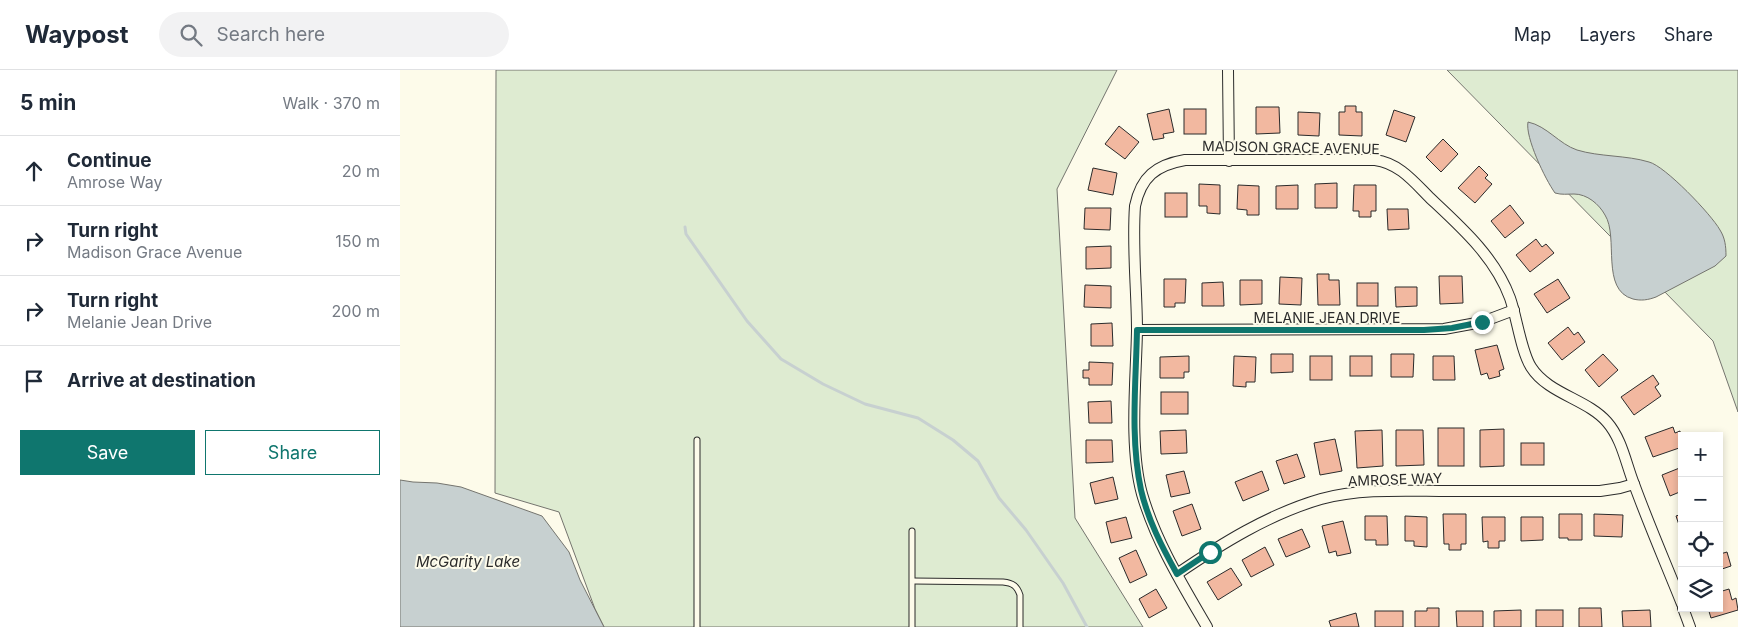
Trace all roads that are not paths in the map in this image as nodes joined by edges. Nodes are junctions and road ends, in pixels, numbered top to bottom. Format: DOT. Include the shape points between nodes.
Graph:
graph roads {
  1 [pos="1228,70"];
  2 [pos="1228,161"];
  3 [pos="1514,310"];
  4 [pos="1137,330"];
  5 [pos="697,440"];
  6 [pos="1634,484"];
  7 [pos="912,531"];
  8 [pos="1177,574"];
  9 [pos="913,581"];
  10 [pos="1678,594"];
  11 [pos="1684,612"];
  12 [pos="697,627"];
  13 [pos="912,627"];
  14 [pos="1020,627"];
  15 [pos="1207,627"];
  16 [pos="1690,627"];
  1 -- 2 [label="street"];
  2 -- 3 [label="street, MADISON GRACE AVENUE" via="1375,160 1393,165 1472,237 1496,272"];
  2 -- 4 [label="street, MADISON GRACE AVENUE" via="1172,162 1152,172 1141,188 1134,218"];
  3 -- 4 [label="street, MELANIE JEAN DRIVE" via="1482,322 1444,329"];
  3 -- 6 [label="street, MADISON GRACE AVENUE" via="1530,366 1550,386 1606,420 1617,437"];
  4 -- 8 [label="street, MADISON GRACE AVENUE" via="1135,436 1138,476 1152,525"];
  5 -- 12 [label="lane"];
  6 -- 8 [label="street, AMROSE WAY" via="1600,491 1383,491 1345,494 1306,504 1267,520"];
  6 -- 10 [label="street, MADISON GRACE AVENUE"];
  7 -- 9 [label="lane"];
  8 -- 15 [label="street, MADISON GRACE AVENUE"];
  9 -- 13 [label="lane"];
  9 -- 14 [label="lane" via="1013,584 1020,595"];
  11 -- 16 [label="street"];
}
